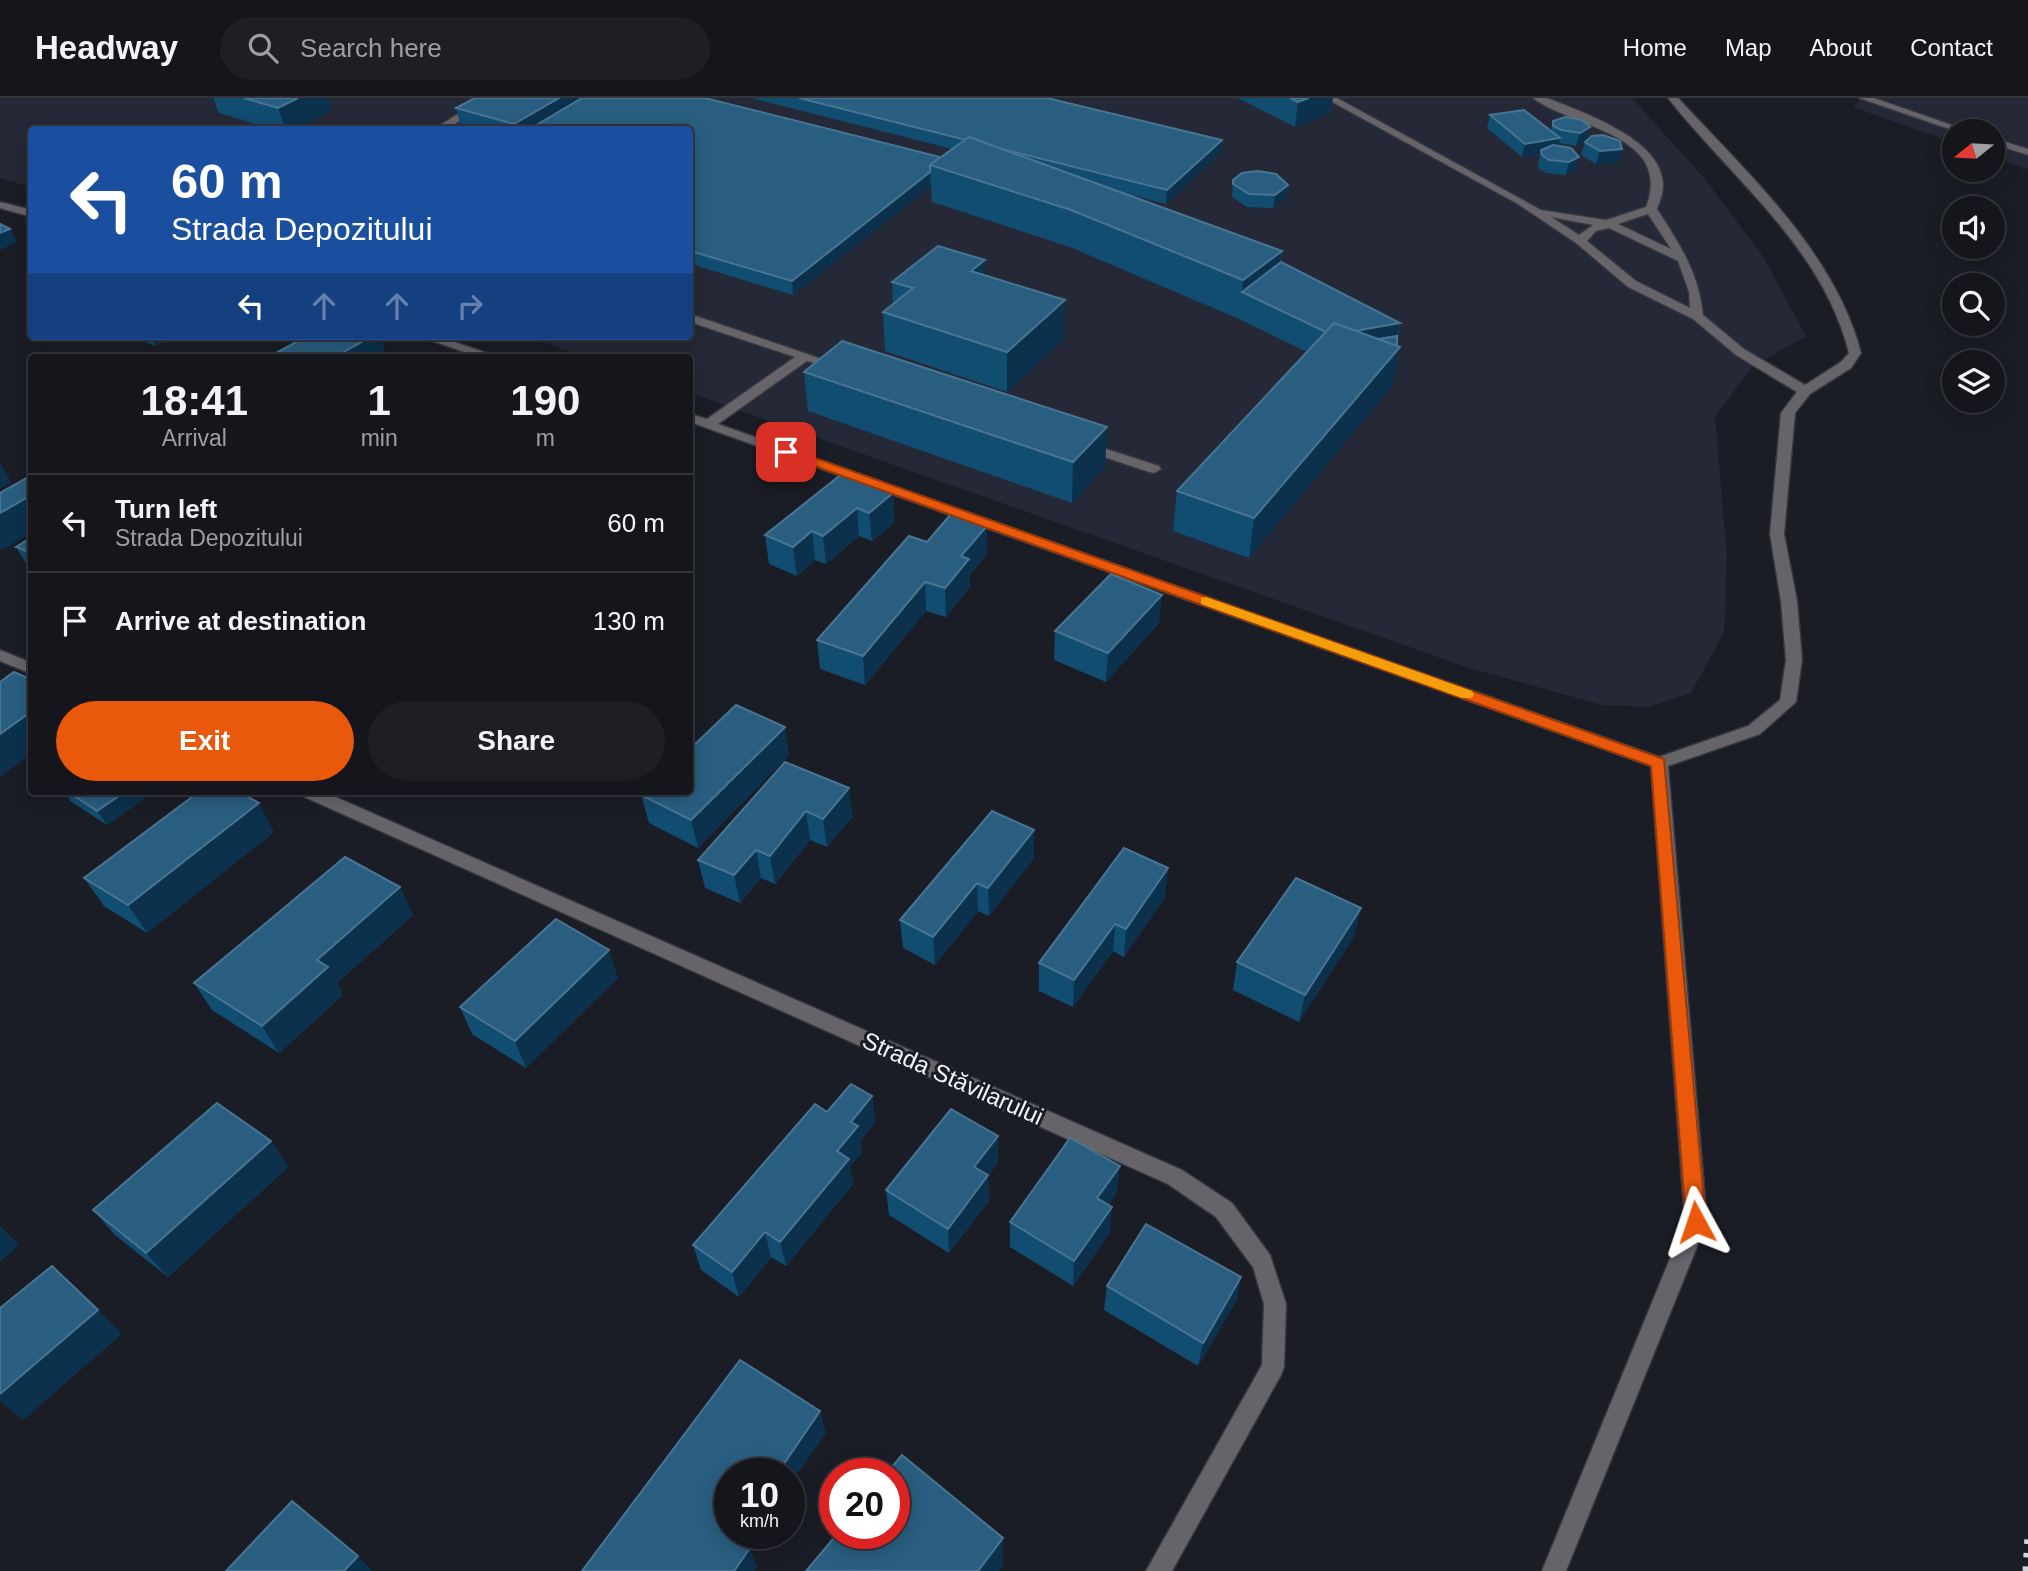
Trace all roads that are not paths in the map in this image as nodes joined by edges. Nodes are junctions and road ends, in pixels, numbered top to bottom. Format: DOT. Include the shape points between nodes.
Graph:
graph roads {
  1 [pos="491,98"];
  2 [pos="1330,98"];
  3 [pos="1538,98"];
  4 [pos="1672,98"];
  5 [pos="1864,98"];
  6 [pos="1942,124"];
  7 [pos="444,126"];
  8 [pos="2006,145"];
  9 [pos="2028,152"];
  10 [pos="0,205"];
  11 [pos="1533,209"];
  12 [pos="1651,209"];
  13 [pos="28,213"];
  14 [pos="1612,225"];
  15 [pos="1580,241"];
  16 [pos="1683,259"];
  17 [pos="1698,316"];
  18 [pos="693,319"];
  19 [pos="437,340"];
  20 [pos="482,354"];
  21 [pos="805,356"];
  22 [pos="857,372"];
  23 [pos="1805,391"];
  24 [pos="693,419"];
  25 [pos="709,424"];
  26 [pos="1077,444"];
  27 [pos="1154,469"];
  28 [pos="0,655"];
  29 [pos="28,667"];
  30 [pos="1658,763"];
  31 [pos="315,795"];
  32 [pos="1158,1571"];
  33 [pos="1554,1571"];
  1 -- 7 [label="street"];
  2 -- 11 [label="street"];
  3 -- 12 [label="street" via="1623,138 1654,165 1659,188"];
  4 -- 23 [label="street" via="1763,201 1839,301 1855,353 1846,365"];
  5 -- 6 [label="street"];
  8 -- 9 [label="street"];
  10 -- 13 [label="street"];
  11 -- 14 [label="street"];
  11 -- 15 [label="street"];
  12 -- 14 [label="street"];
  12 -- 16 [label="street"];
  14 -- 15 [label="street" via="1592,229"];
  14 -- 16 [label="street"];
  15 -- 17 [label="street" via="1632,284"];
  16 -- 17 [label="street"];
  17 -- 23 [label="street" via="1740,352"];
  18 -- 21 [label="street"];
  19 -- 20 [label="street"];
  21 -- 22 [label="street"];
  21 -- 25 [label="street"];
  23 -- 30 [label="street" via="1788,413 1777,534 1794,660 1788,702 1754,730"];
  24 -- 25 [label="street"];
  25 -- 30 [label="street"];
  26 -- 27 [label="street"];
  28 -- 29 [label="street"];
  30 -- 33 [label="street" via="1696,1222"];
  31 -- 32 [label="street, Strada Stăvilarului" via="1175,1177 1224,1210 1262,1262 1275,1304 1273,1367"];
}
